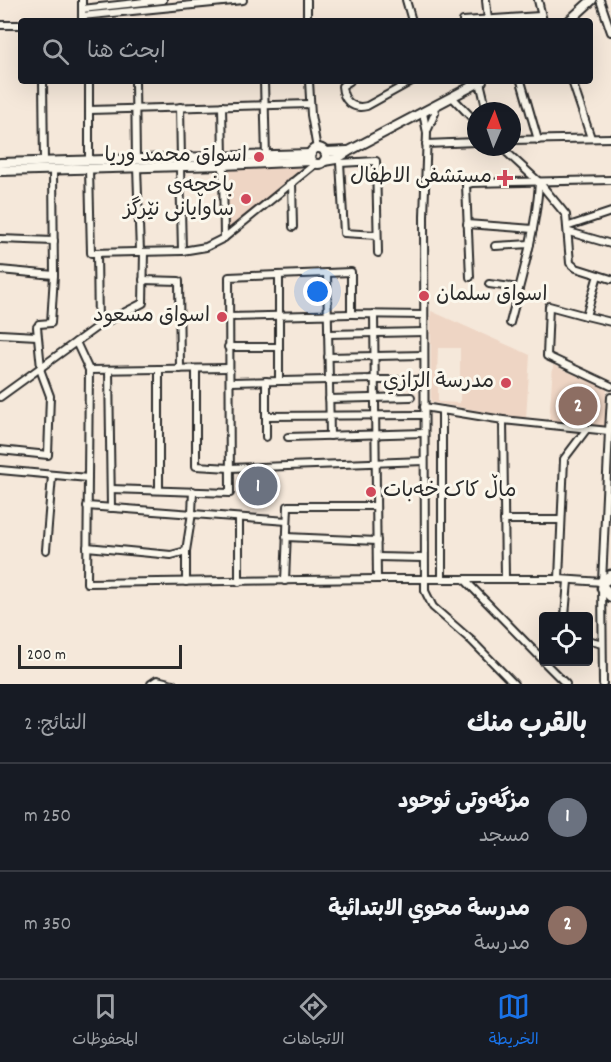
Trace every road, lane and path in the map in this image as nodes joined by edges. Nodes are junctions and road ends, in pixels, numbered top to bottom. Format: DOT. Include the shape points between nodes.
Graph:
graph roads {
  1 [pos="82,0"];
  2 [pos="163,0"];
  3 [pos="243,0"];
  4 [pos="307,0"];
  5 [pos="406,0"];
  6 [pos="486,0"];
  7 [pos="538,0"];
  8 [pos="592,0"];
  9 [pos="600,0"];
  10 [pos="85,17"];
  11 [pos="307,18"];
  12 [pos="411,18"];
  13 [pos="488,18"];
  14 [pos="542,18"];
  15 [pos="572,18"];
  16 [pos="0,25"];
  17 [pos="18,25"];
  18 [pos="611,32"];
  19 [pos="43,84"];
  20 [pos="89,84"];
  21 [pos="135,84"];
  22 [pos="264,84"];
  23 [pos="309,84"];
  24 [pos="347,84"];
  25 [pos="407,84"];
  26 [pos="476,84"];
  27 [pos="482,84"];
  28 [pos="522,84"];
  29 [pos="573,84"];
  30 [pos="452,97"];
  31 [pos="485,102"];
  32 [pos="310,104"];
  33 [pos="265,105"];
  34 [pos="222,106"];
  35 [pos="180,107"];
  36 [pos="434,107"];
  37 [pos="136,108"];
  38 [pos="89,110"];
  39 [pos="423,112"];
  40 [pos="467,113"];
  41 [pos="427,133"];
  42 [pos="591,138"];
  43 [pos="611,138"];
  44 [pos="521,140"];
  45 [pos="538,140"];
  46 [pos="467,142"];
  47 [pos="426,144"];
  48 [pos="349,151"];
  49 [pos="316,156"];
  50 [pos="511,156"];
  51 [pos="266,157"];
  52 [pos="340,161"];
  53 [pos="44,162"];
  54 [pos="180,162"];
  55 [pos="223,162"];
  56 [pos="0,163"];
  57 [pos="137,163"];
  58 [pos="89,165"];
  59 [pos="53,170"];
  60 [pos="0,171"];
  61 [pos="611,180"];
  62 [pos="292,182"];
  63 [pos="539,182"];
  64 [pos="611,212"];
  65 [pos="467,224"];
  66 [pos="293,227"];
  67 [pos="533,229"];
  68 [pos="569,229"];
  69 [pos="377,235"];
  70 [pos="224,238"];
  71 [pos="0,239"];
  72 [pos="54,241"];
  73 [pos="611,243"];
  74 [pos="530,244"];
  75 [pos="495,246"];
  76 [pos="183,251"];
  77 [pos="142,252"];
  78 [pos="97,253"];
  79 [pos="378,253"];
  80 [pos="0,270"];
  81 [pos="327,273"];
  82 [pos="54,274"];
  83 [pos="279,275"];
  84 [pos="598,275"];
  85 [pos="470,277"];
  86 [pos="611,279"];
  87 [pos="143,280"];
  88 [pos="489,284"];
  89 [pos="519,288"];
  90 [pos="351,314"];
  91 [pos="374,314"];
  92 [pos="328,315"];
  93 [pos="424,315"];
  94 [pos="279,316"];
  95 [pos="586,316"];
  96 [pos="228,317"];
  97 [pos="611,322"];
  98 [pos="510,323"];
  99 [pos="38,326"];
  100 [pos="98,326"];
  101 [pos="424,332"];
  102 [pos="374,333"];
  103 [pos="0,334"];
  104 [pos="328,334"];
  105 [pos="30,336"];
  106 [pos="37,336"];
  107 [pos="76,342"];
  108 [pos="228,347"];
  109 [pos="279,347"];
  110 [pos="424,355"];
  111 [pos="375,356"];
  112 [pos="328,357"];
  113 [pos="229,368"];
  114 [pos="40,369"];
  115 [pos="159,369"];
  116 [pos="180,369"];
  117 [pos="196,369"];
  118 [pos="90,370"];
  119 [pos="109,370"];
  120 [pos="329,380"];
  121 [pos="375,380"];
  122 [pos="424,380"];
  123 [pos="266,381"];
  124 [pos="279,381"];
  125 [pos="230,382"];
  126 [pos="611,386"];
  127 [pos="0,397"];
  128 [pos="375,397"];
  129 [pos="411,397"];
  130 [pos="611,397"];
  131 [pos="329,399"];
  132 [pos="442,410"];
  133 [pos="424,411"];
  134 [pos="329,415"];
  135 [pos="266,416"];
  136 [pos="375,416"];
  137 [pos="503,420"];
  138 [pos="586,430"];
  139 [pos="609,431"];
  140 [pos="424,433"];
  141 [pos="375,434"];
  142 [pos="330,436"];
  143 [pos="288,437"];
  144 [pos="266,438"];
  145 [pos="0,450"];
  146 [pos="424,461"];
  147 [pos="376,462"];
  148 [pos="230,468"];
  149 [pos="0,470"];
  150 [pos="52,476"];
  151 [pos="88,478"];
  152 [pos="111,489"];
  153 [pos="159,489"];
  154 [pos="193,491"];
  155 [pos="87,506"];
  156 [pos="376,506"];
  157 [pos="111,508"];
  158 [pos="192,513"];
  159 [pos="239,518"];
  160 [pos="504,519"];
  161 [pos="561,520"];
  162 [pos="287,521"];
  163 [pos="286,537"];
  164 [pos="377,541"];
  165 [pos="87,547"];
  166 [pos="46,550"];
  167 [pos="186,551"];
  168 [pos="377,556"];
  169 [pos="423,558"];
  170 [pos="505,578"];
  171 [pos="377,579"];
  172 [pos="423,579"];
  173 [pos="442,579"];
  174 [pos="464,579"];
  175 [pos="559,579"];
  176 [pos="285,581"];
  177 [pos="568,581"];
  178 [pos="186,582"];
  179 [pos="239,582"];
  180 [pos="607,586"];
  181 [pos="565,612"];
  182 [pos="593,641"];
  183 [pos="602,644"];
  184 [pos="539,656"];
  185 [pos="549,666"];
  186 [pos="151,684"];
  187 [pos="173,684"];
  188 [pos="514,684"];
  189 [pos="566,684"];
  190 [pos="603,684"];
  1 -- 10 [label="street"];
  2 -- 10 [label="street"];
  3 -- 10 [label="street"];
  4 -- 11 [label="street"];
  5 -- 12 [label="street"];
  6 -- 13 [label="street"];
  7 -- 14 [label="street"];
  8 -- 15 [label="street"];
  9 -- 18 [label="street"];
  16 -- 17 [label="street"];
  19 -- 53 [label="street"];
  20 -- 38 [label="street"];
  21 -- 37 [label="street"];
  22 -- 33 [label="street"];
  23 -- 32 [label="street"];
  24 -- 25 [label="street" via="342,88 344,97 360,108"];
  26 -- 30 [label="street"];
  27 -- 31 [label="street"];
  28 -- 45 [label="street"];
  29 -- 42 [label="street"];
  30 -- 36 [label="street"];
  30 -- 40 [label="street"];
  32 -- 33 [label="street"];
  32 -- 49 [label="street"];
  33 -- 34 [label="street"];
  33 -- 51 [label="street"];
  34 -- 35 [label="street"];
  34 -- 55 [label="street"];
  35 -- 37 [label="street"];
  35 -- 54 [label="street"];
  36 -- 39 [label="street"];
  36 -- 41 [label="street"];
  37 -- 38 [label="street"];
  37 -- 57 [label="street"];
  38 -- 58 [label="street"];
  39 -- 41 [label="street"];
  39 -- 48 [label="street"];
  41 -- 47 [label="street"];
  42 -- 43 [label="street"];
  42 -- 45 [label="street"];
  44 -- 45 [label="street"];
  46 -- 47 [label="street"];
  47 -- 93 [label="street"];
  48 -- 49 [label="street"];
  48 -- 52 [label="street"];
  49 -- 51 [label="street"];
  49 -- 52 [label="street" via="320,164"];
  49 -- 55 [label="street"];
  49 -- 62 [label="street"];
  50 -- 63 [label="street"];
  51 -- 55 [label="street"];
  52 -- 69 [label="street" via="344,233"];
  52 -- 69 [label="street" via="376,162"];
  53 -- 56 [label="street"];
  53 -- 58 [label="street"];
  54 -- 55 [label="street"];
  54 -- 57 [label="street"];
  54 -- 76 [label="street"];
  55 -- 70 [label="street"];
  57 -- 58 [label="street"];
  57 -- 77 [label="street"];
  58 -- 59 [label="street"];
  58 -- 78 [label="street" via="91,253"];
  59 -- 60 [label="street"];
  59 -- 72 [label="street"];
  61 -- 63 [label="street"];
  62 -- 66 [label="street"];
  62 -- 70 [label="street"];
  63 -- 65 [label="street" via="468,183"];
  63 -- 67 [label="street"];
  63 -- 68 [label="street" via="566,215"];
  64 -- 68 [label="street"];
  65 -- 67 [label="street"];
  65 -- 85 [label="street"];
  67 -- 74 [label="street"];
  68 -- 73 [label="street"];
  68 -- 84 [label="street" via="570,263"];
  69 -- 79 [label="street"];
  70 -- 76 [label="street" via="206,248"];
  71 -- 72 [label="street"];
  72 -- 82 [label="street"];
  74 -- 75 [label="street"];
  74 -- 89 [label="street"];
  76 -- 77 [label="street"];
  77 -- 78 [label="street"];
  77 -- 87 [label="street"];
  78 -- 100 [label="street"];
  80 -- 82 [label="street"];
  81 -- 83 [label="street"];
  81 -- 90 [label="street" via="351,272"];
  81 -- 92 [label="street"];
  82 -- 99 [label="street" via="51,323"];
  83 -- 94 [label="street"];
  83 -- 96 [label="street" via="229,276"];
  84 -- 86 [label="street"];
  84 -- 95 [label="street"];
  87 -- 100 [label="street" via="143,303"];
  87 -- 116 [label="street" via="178,281"];
  88 -- 89 [label="street"];
  89 -- 98 [label="street"];
  90 -- 91 [label="street"];
  90 -- 92 [label="street"];
  91 -- 93 [label="street"];
  91 -- 102 [label="street"];
  92 -- 94 [label="street"];
  92 -- 104 [label="street"];
  93 -- 101 [label="street"];
  94 -- 96 [label="street"];
  94 -- 109 [label="street"];
  95 -- 97 [label="street"];
  95 -- 126 [label="street" via="549,306 548,356"];
  96 -- 108 [label="street"];
  99 -- 105 [label="street"];
  99 -- 106 [label="street"];
  100 -- 107 [label="street"];
  101 -- 102 [label="street"];
  101 -- 110 [label="street"];
  102 -- 104 [label="street"];
  102 -- 111 [label="street"];
  103 -- 105 [label="street"];
  104 -- 112 [label="street"];
  105 -- 106 [label="street"];
  106 -- 114 [label="street"];
  107 -- 114 [label="street"];
  107 -- 118 [label="street"];
  108 -- 109 [label="street"];
  108 -- 113 [label="street"];
  109 -- 124 [label="street"];
  110 -- 111 [label="street"];
  110 -- 122 [label="street"];
  111 -- 112 [label="street"];
  111 -- 121 [label="street"];
  112 -- 120 [label="street"];
  113 -- 117 [label="street"];
  113 -- 125 [label="street"];
  114 -- 127 [label="street"];
  114 -- 145 [label="street" via="50,396 48,455"];
  115 -- 116 [label="street"];
  115 -- 119 [label="street"];
  115 -- 153 [label="street"];
  116 -- 117 [label="street"];
  117 -- 148 [label="street" via="196,466"];
  118 -- 119 [label="street"];
  118 -- 151 [label="street"];
  119 -- 152 [label="street"];
  120 -- 121 [label="street"];
  120 -- 124 [label="street"];
  120 -- 131 [label="street"];
  121 -- 122 [label="street"];
  121 -- 128 [label="street"];
  122 -- 133 [label="street"];
  123 -- 124 [label="street"];
  123 -- 125 [label="street"];
  123 -- 135 [label="street"];
  125 -- 148 [label="street"];
  128 -- 129 [label="street"];
  128 -- 131 [label="street"];
  128 -- 136 [label="street"];
  130 -- 139 [label="street"];
  131 -- 134 [label="street"];
  132 -- 133 [label="street"];
  132 -- 137 [label="street"];
  132 -- 173 [label="street"];
  133 -- 136 [label="street"];
  133 -- 140 [label="street"];
  134 -- 135 [label="street"];
  134 -- 136 [label="street"];
  134 -- 142 [label="street"];
  135 -- 144 [label="street"];
  136 -- 141 [label="street"];
  137 -- 138 [label="street"];
  137 -- 160 [label="street"];
  138 -- 139 [label="street"];
  138 -- 161 [label="street" via="564,459"];
  139 -- 180 [label="street"];
  140 -- 141 [label="street"];
  140 -- 146 [label="street"];
  141 -- 142 [label="street"];
  141 -- 147 [label="street"];
  142 -- 143 [label="street"];
  146 -- 147 [label="street"];
  146 -- 169 [label="street"];
  147 -- 148 [label="street"];
  147 -- 156 [label="street"];
  148 -- 154 [label="street" via="230,493"];
  149 -- 150 [label="street"];
  150 -- 151 [label="street"];
  150 -- 166 [label="street"];
  151 -- 155 [label="street"];
  152 -- 153 [label="street"];
  152 -- 157 [label="street"];
  153 -- 154 [label="street"];
  154 -- 158 [label="street"];
  155 -- 157 [label="street"];
  155 -- 165 [label="street"];
  156 -- 162 [label="street" via="288,506"];
  156 -- 164 [label="street"];
  157 -- 158 [label="street"];
  158 -- 159 [label="street"];
  158 -- 167 [label="street"];
  159 -- 162 [label="street"];
  159 -- 179 [label="street"];
  160 -- 161 [label="street"];
  160 -- 170 [label="street"];
  161 -- 175 [label="street"];
  162 -- 163 [label="street"];
  163 -- 164 [label="street"];
  163 -- 176 [label="street"];
  164 -- 168 [label="street"];
  165 -- 167 [label="street" via="171,555"];
  165 -- 178 [label="street" via="87,583"];
  167 -- 178 [label="street"];
  168 -- 169 [label="street"];
  168 -- 171 [label="street"];
  169 -- 172 [label="street"];
  170 -- 174 [label="street"];
  170 -- 175 [label="street"];
  171 -- 172 [label="street"];
  171 -- 176 [label="street"];
  172 -- 173 [label="street"];
  172 -- 188 [label="street" via="424,591 433,607"];
  173 -- 174 [label="street"];
  174 -- 184 [label="street"];
  175 -- 177 [label="street"];
  176 -- 179 [label="street"];
  177 -- 180 [label="street"];
  177 -- 181 [label="street"];
  178 -- 179 [label="street"];
  180 -- 183 [label="street"];
  182 -- 183 [label="street"];
  183 -- 190 [label="street"];
  185 -- 189 [label="street"];
  186 -- 187 [label="street" via="157,680"];
}
